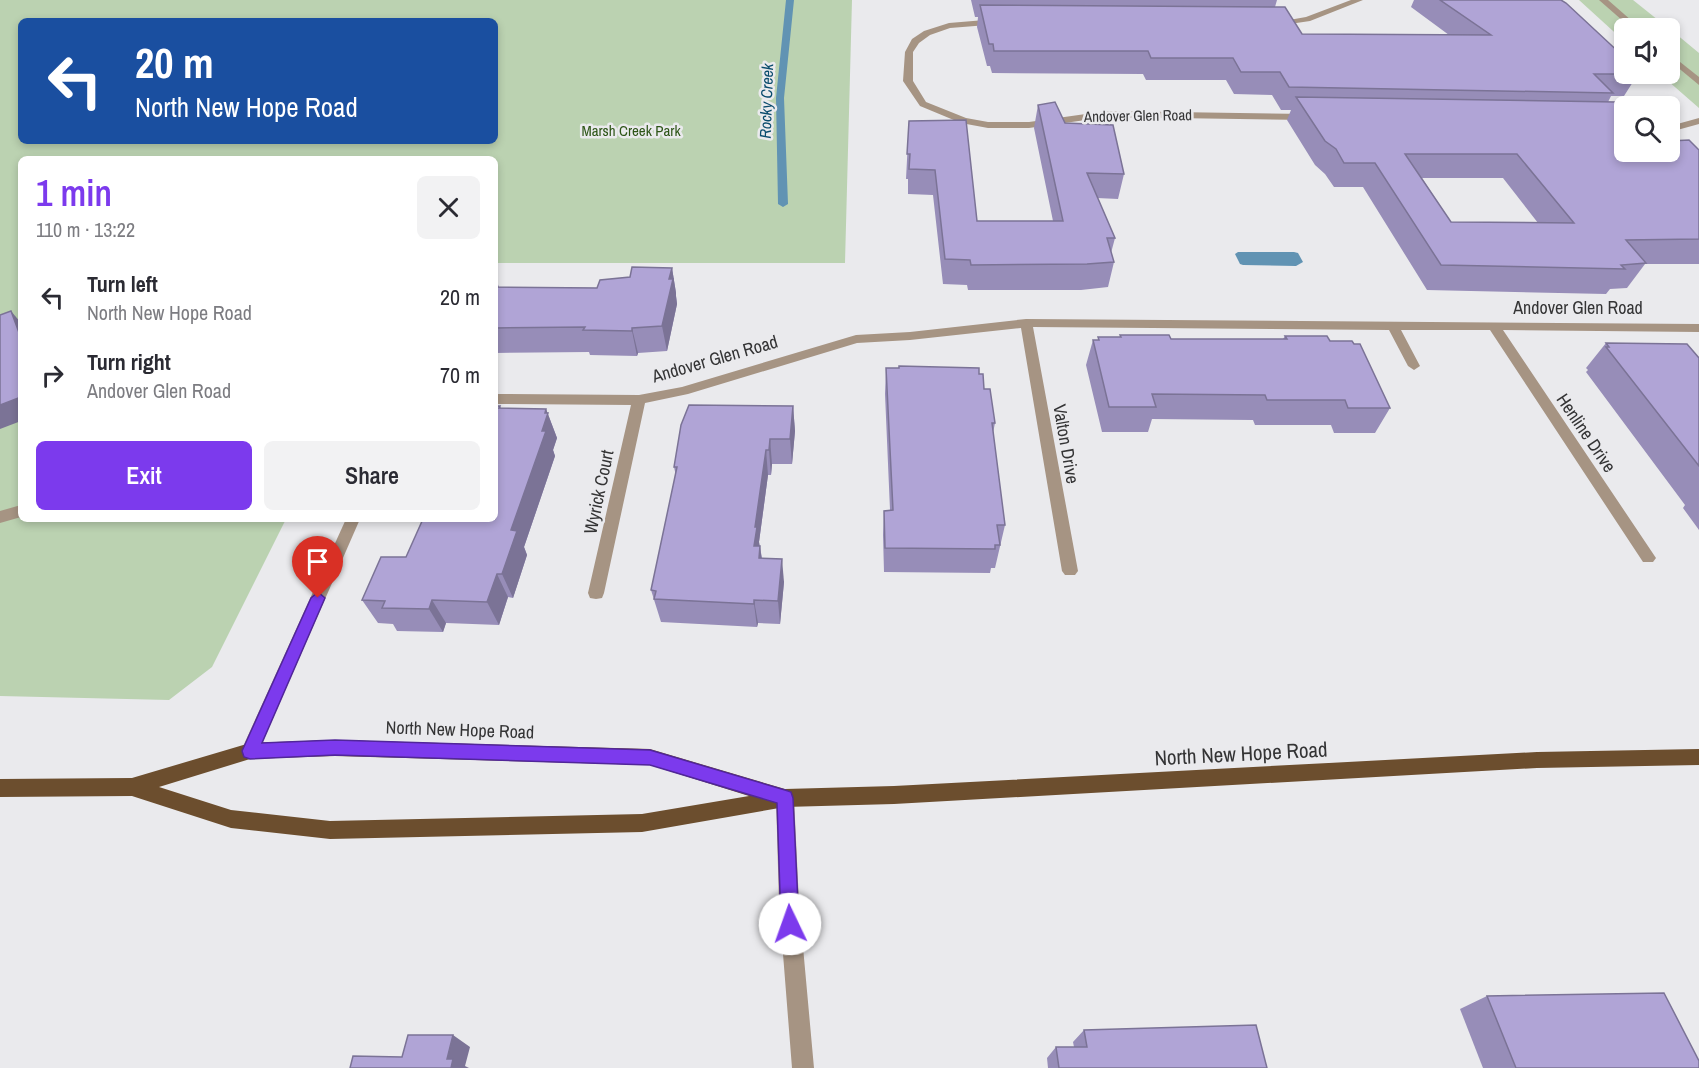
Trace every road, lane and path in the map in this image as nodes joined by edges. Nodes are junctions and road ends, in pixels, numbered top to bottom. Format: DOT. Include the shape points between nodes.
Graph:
graph roads {
  1 [pos="1359,0"];
  2 [pos="1603,0"];
  3 [pos="1624,18"];
  4 [pos="1010,22"];
  5 [pos="1269,23"];
  6 [pos="1680,66"];
  7 [pos="1699,82"];
  8 [pos="1319,117"];
  9 [pos="1699,121"];
  10 [pos="1680,126"];
  11 [pos="1680,145"];
  12 [pos="1699,155"];
  13 [pos="1026,323"];
  14 [pos="1393,326"];
  15 [pos="1494,327"];
  16 [pos="1699,328"];
  17 [pos="1414,366"];
  18 [pos="498,399"];
  19 [pos="639,400"];
  20 [pos="18,512"];
  21 [pos="0,518"];
  22 [pos="352,522"];
  23 [pos="1648,558"];
  24 [pos="1071,571"];
  25 [pos="596,593"];
  26 [pos="250,751"];
  27 [pos="1699,757"];
  28 [pos="132,787"];
  29 [pos="0,788"];
  30 [pos="785,798"];
  31 [pos="804,1068"];
  1 -- 5 [label="street" via="1307,19"];
  2 -- 3 [label="street"];
  4 -- 8 [label="street, Andover Glen Road" via="949,26 915,41 909,52 908,81 914,94 923,104 942,113 988,125 1107,114"];
  6 -- 7 [label="street"];
  9 -- 10 [label="street"];
  11 -- 12 [label="street"];
  13 -- 14 [label="street, Andover Glen Road"];
  13 -- 19 [label="street, Andover Glen Road" via="856,339 683,391"];
  13 -- 24 [label="street, Valton Drive"];
  14 -- 15 [label="street, Andover Glen Road"];
  14 -- 17 [label="street"];
  15 -- 16 [label="street, Andover Glen Road"];
  15 -- 23 [label="street, Henline Drive"];
  18 -- 19 [label="street, Andover Glen Road"];
  19 -- 25 [label="street, Wyrick Court"];
  20 -- 21 [label="street"];
  22 -- 26 [label="street"];
  26 -- 28 [label="main road, North New Hope Road"];
  26 -- 30 [label="main road, North New Hope Road" via="335,748 650,757"];
  27 -- 30 [label="main road, North New Hope Road" via="1537,760"];
  28 -- 29 [label="main road, North New Hope Road"];
  28 -- 30 [label="main road, North New Hope Road" via="231,819 330,830 642,824"];
  30 -- 31 [label="street" via="792,956"];
}
